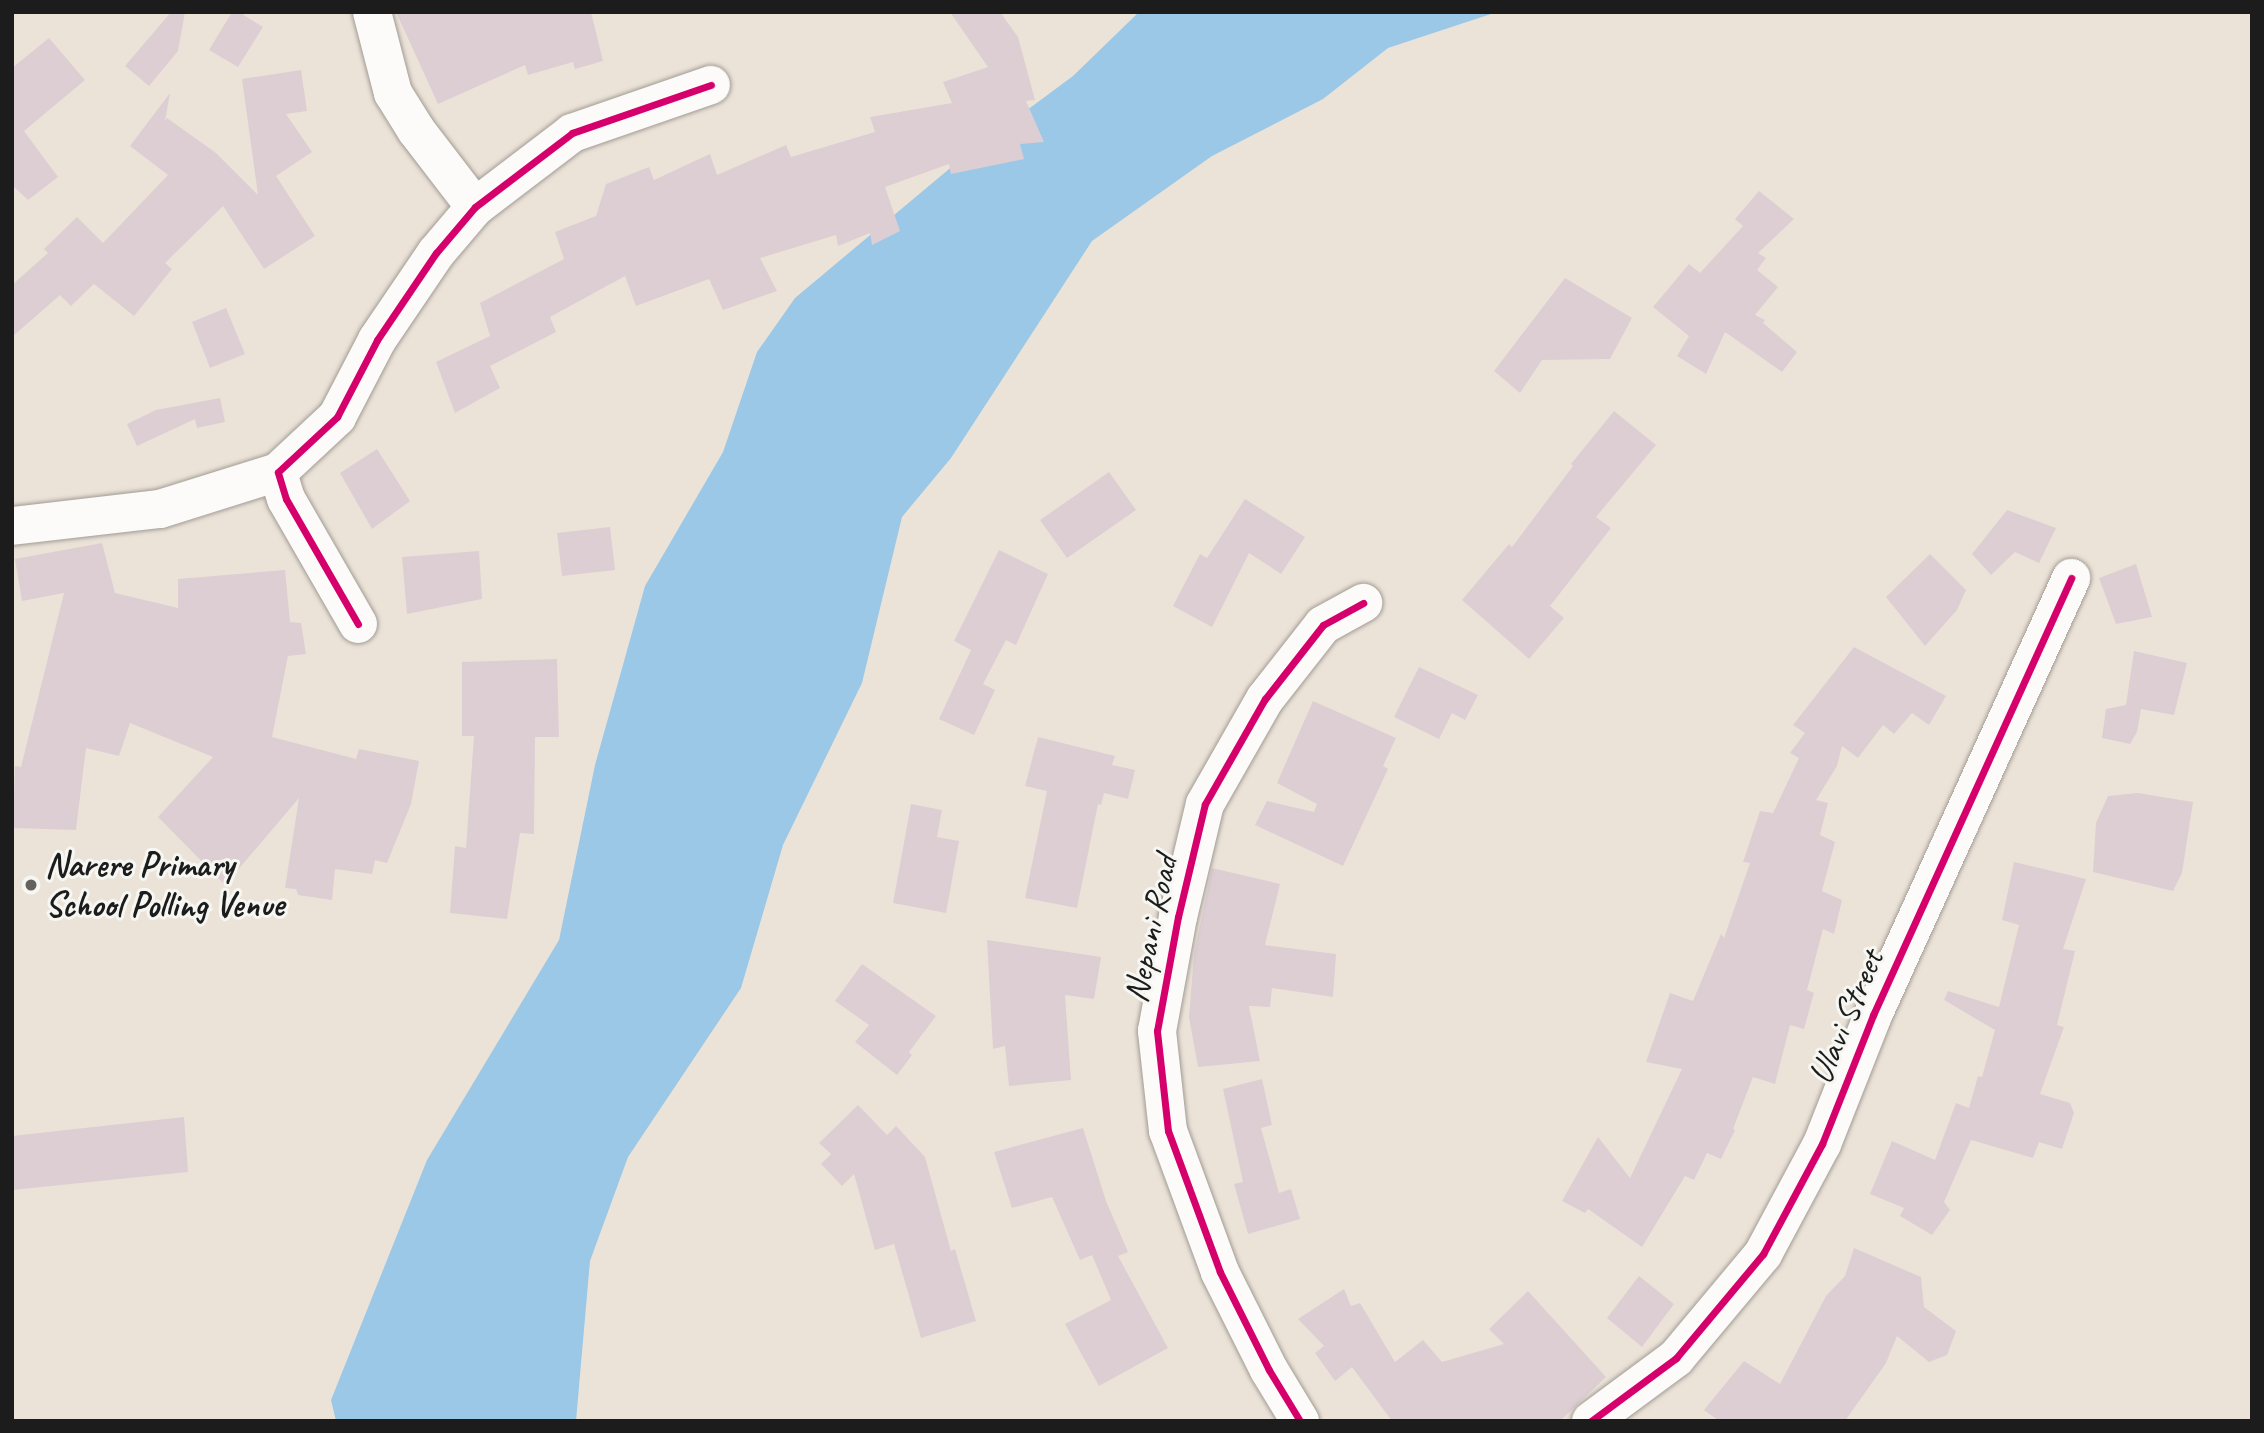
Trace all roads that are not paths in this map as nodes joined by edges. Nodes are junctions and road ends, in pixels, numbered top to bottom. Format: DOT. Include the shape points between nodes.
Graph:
graph roads {
  1 [pos="373,12"];
  2 [pos="711,85"];
  3 [pos="475,207"];
  4 [pos="278,472"];
  5 [pos="12,526"];
  6 [pos="2071,578"];
  7 [pos="1363,603"];
  8 [pos="358,624"];
  9 [pos="1300,1421"];
  10 [pos="1591,1421"];
  1 -- 3 [label="street" via="393,93"];
  2 -- 3 [label="street" via="572,133"];
  3 -- 4 [label="street" via="436,253 377,340 337,417"];
  4 -- 5 [label="street" via="160,509"];
  4 -- 8 [label="street" via="286,499"];
  6 -- 10 [label="street, Ulavi Street" via="1873,1015 1822,1144 1763,1254 1676,1358"];
  7 -- 9 [label="street, Nepani Road" via="1324,625 1265,699 1205,804 1157,1031 1168,1131 1187,1183 1220,1272"];
}
